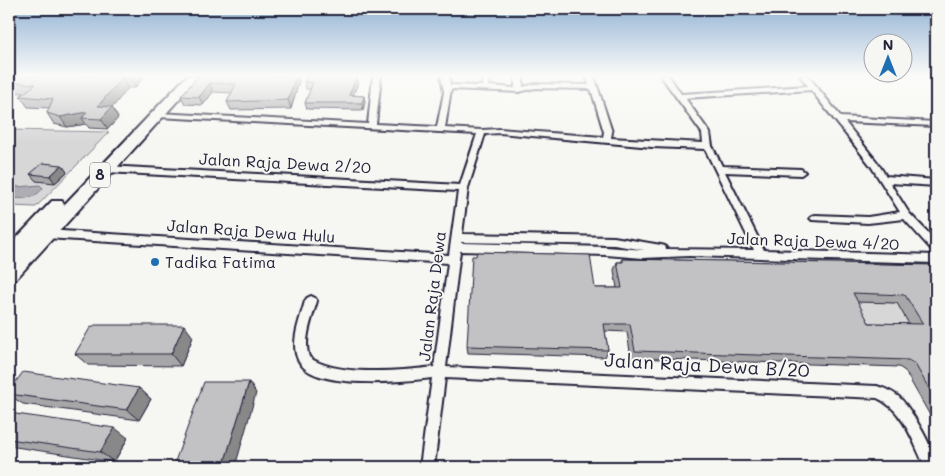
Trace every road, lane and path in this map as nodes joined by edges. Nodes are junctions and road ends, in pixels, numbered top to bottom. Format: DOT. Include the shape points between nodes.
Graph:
graph roads {
  1 [pos="160,98"];
  2 [pos="173,98"];
  3 [pos="375,98"];
  4 [pos="446,98"];
  5 [pos="597,98"];
  6 [pos="682,98"];
  7 [pos="822,98"];
  8 [pos="158,115"];
  9 [pos="838,119"];
  10 [pos="936,124"];
  11 [pos="372,126"];
  12 [pos="440,130"];
  13 [pos="482,132"];
  14 [pos="606,140"];
  15 [pos="708,146"];
  16 [pos="106,169"];
  17 [pos="719,169"];
  18 [pos="801,172"];
  19 [pos="883,179"];
  20 [pos="936,182"];
  21 [pos="463,188"];
  22 [pos="906,215"];
  23 [pos="815,218"];
  24 [pos="46,234"];
  25 [pos="936,247"];
  26 [pos="455,248"];
  27 [pos="761,254"];
  28 [pos="9,256"];
  29 [pos="936,259"];
  30 [pos="9,275"];
  31 [pos="311,301"];
  32 [pos="439,372"];
  33 [pos="427,467"];
  34 [pos="932,467"];
  1 -- 28 [label="main road, 8"];
  2 -- 8 [label="main road, 8"];
  3 -- 11 [label="street"];
  4 -- 12 [label="street"];
  5 -- 14 [label="street" via="608,132"];
  6 -- 15 [label="street" via="706,133"];
  7 -- 9 [label="street"];
  8 -- 11 [label="street"];
  8 -- 16 [label="main road, 8"];
  9 -- 10 [label="street"];
  9 -- 19 [label="street"];
  11 -- 12 [label="street"];
  12 -- 13 [label="street"];
  13 -- 14 [label="street"];
  13 -- 21 [label="street, Jalan Raja Dewa"];
  14 -- 15 [label="street"];
  15 -- 17 [label="street"];
  16 -- 21 [label="street, Jalan Raja Dewa 2/20"];
  16 -- 24 [label="main road, 8"];
  17 -- 18 [label="street"];
  17 -- 27 [label="street"];
  19 -- 20 [label="street"];
  19 -- 22 [label="street"];
  21 -- 26 [label="street, Jalan Raja Dewa"];
  22 -- 23 [label="street" via="868,220"];
  22 -- 25 [label="street"];
  24 -- 26 [label="street, Jalan Raja Dewa Hulu"];
  24 -- 30 [label="main road, 8"];
  26 -- 27 [label="street, Jalan Raja Dewa 4/20"];
  26 -- 32 [label="street, Jalan Raja Dewa"];
  27 -- 29 [label="street, Jalan Raja Dewa 4/20"];
  31 -- 32 [label="street, Jalan Raja Dewa B/20" via="302,347 304,360 313,369 402,377"];
  32 -- 33 [label="street, Jalan Raja Dewa"];
  32 -- 34 [label="street, Jalan Raja Dewa B/20" via="878,392 890,396 901,407"];
}
